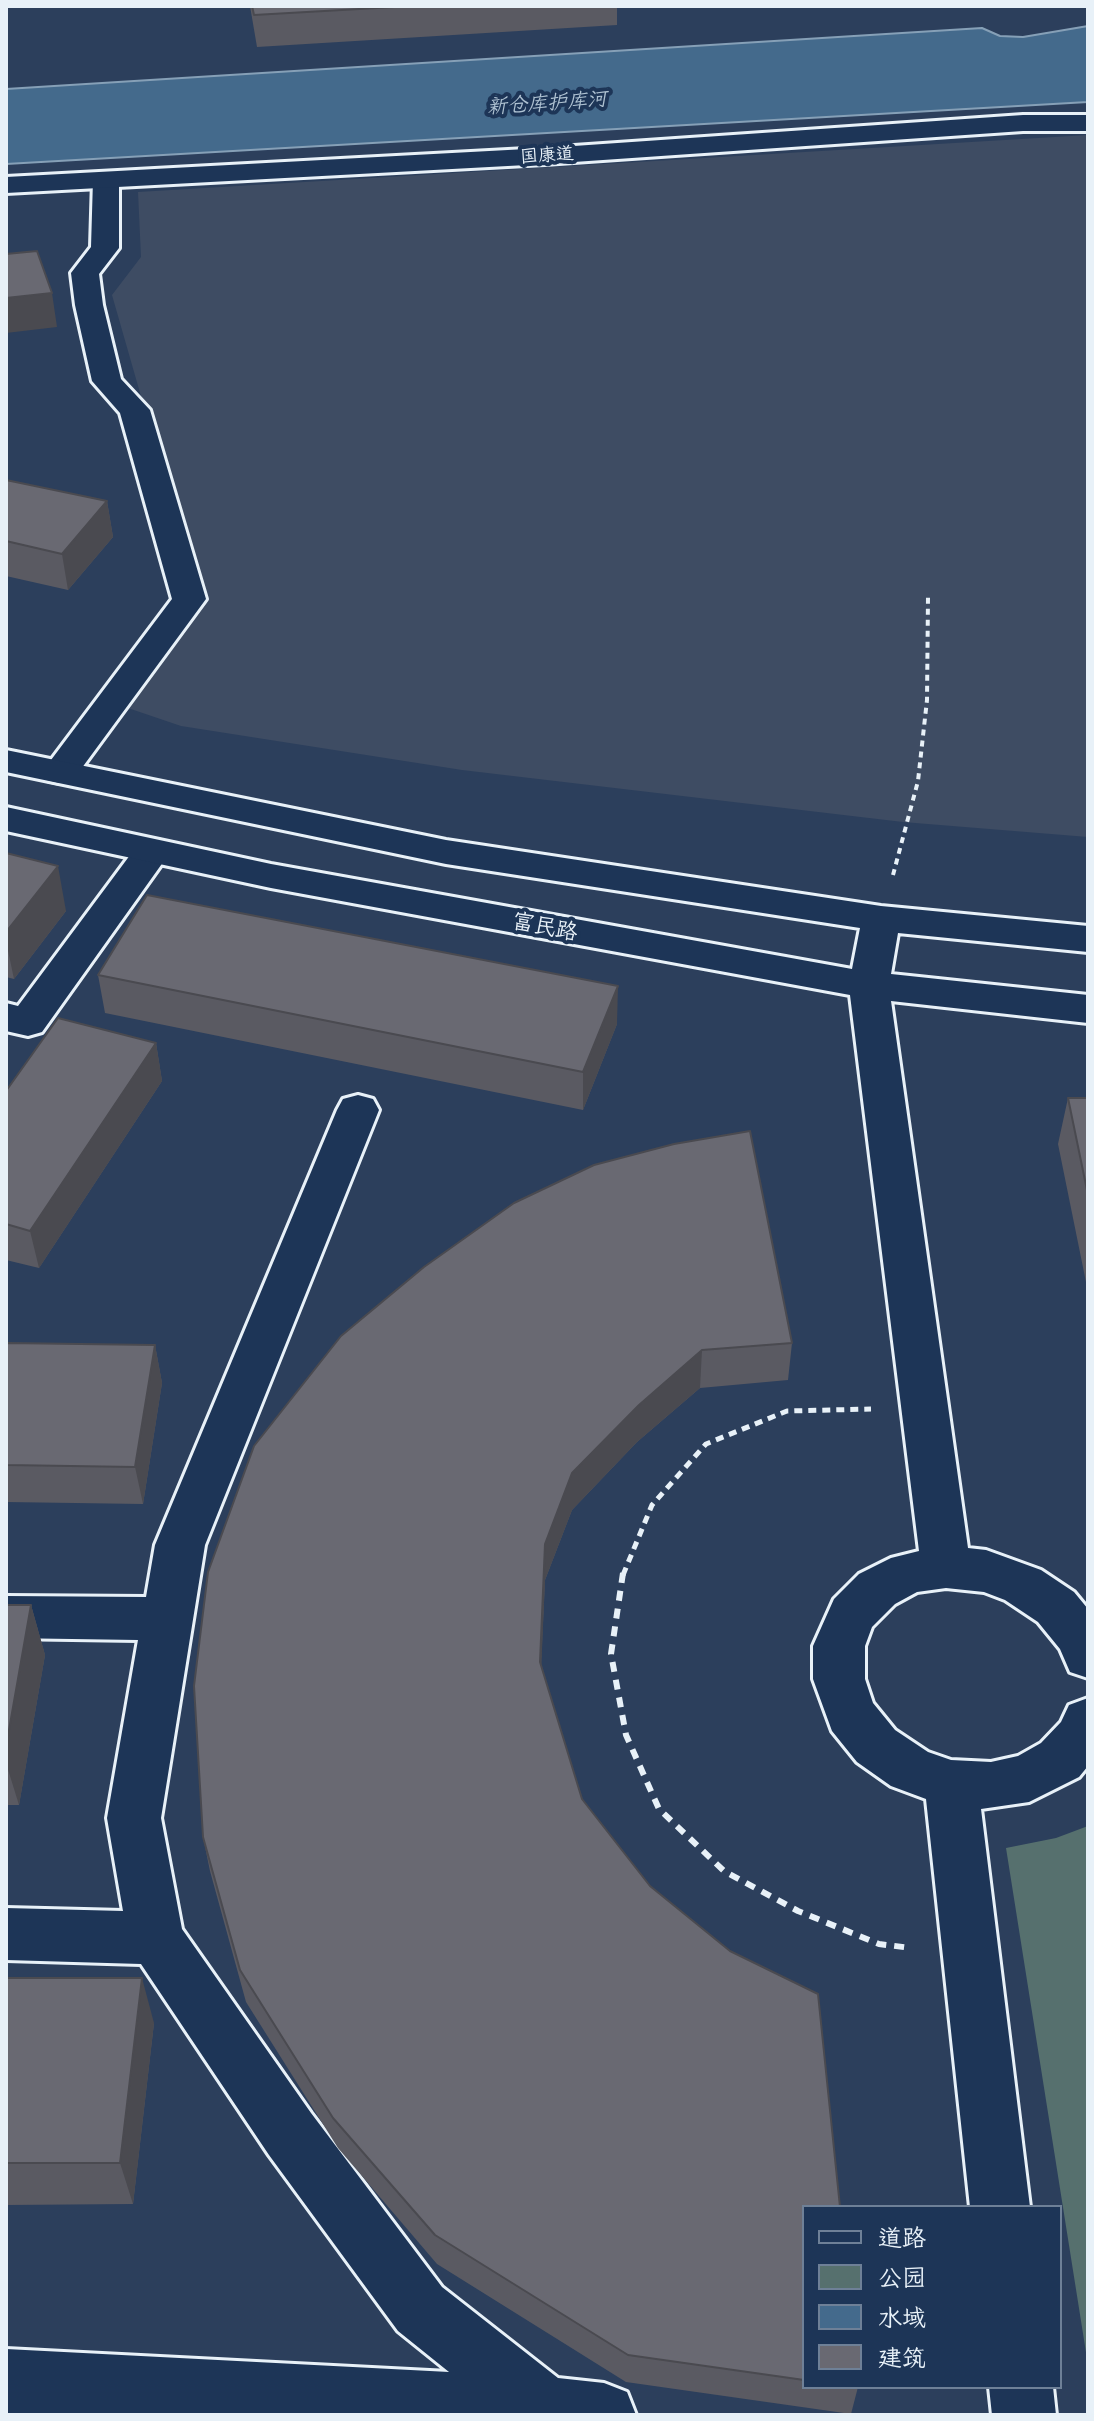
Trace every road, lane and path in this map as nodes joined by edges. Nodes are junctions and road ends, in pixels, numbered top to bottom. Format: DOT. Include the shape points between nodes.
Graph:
graph roads {
  1 [pos="1088,123"];
  2 [pos="106,180"];
  3 [pos="6,185"];
  4 [pos="928,597"];
  5 [pos="6,761"];
  6 [pos="60,772"];
  7 [pos="6,819"];
  8 [pos="152,851"];
  9 [pos="881,919"];
  10 [pos="1088,939"];
  11 [pos="869,985"];
  12 [pos="1088,1009"];
  13 [pos="6,1017"];
  14 [pos="358,1110"];
  15 [pos="924,1408"];
  16 [pos="946,1567"];
  17 [pos="6,1617"];
  18 [pos="167,1619"];
  19 [pos="1088,1656"];
  20 [pos="1088,1721"];
  21 [pos="951,1784"];
  22 [pos="6,1934"];
  23 [pos="156,1938"];
  24 [pos="970,1955"];
  25 [pos="1000,2205"];
  26 [pos="6,2381"];
  27 [pos="1021,2389"];
  28 [pos="575,2412"];
  29 [pos="1024,2415"];
  1 -- 2 [label="street, 国康道"];
  2 -- 3 [label="street, 国康道"];
  2 -- 6 [label="street" via="105,248 85,273 89,305 107,381 135,410 189,599"];
  4 -- 9 [label="path" via="927,700 918,781"];
  5 -- 6 [label="street"];
  6 -- 9 [label="street" via="446,852"];
  7 -- 8 [label="street, 富民路"];
  8 -- 11 [label="street, 富民路"];
  8 -- 13 [label="street" via="28,1022"];
  9 -- 10 [label="street"];
  9 -- 11 [label="street"];
  11 -- 12 [label="street, 富民路"];
  11 -- 15 [label="street"];
  14 -- 18 [label="street" via="180,1545"];
  15 -- 16 [label="street"];
  15 -- 24 [label="path" via="787,1411 706,1444 652,1505 621,1579 611,1654 626,1735 659,1809 724,1871 798,1911 879,1944"];
  16 -- 19 [label="street" via="986,1571 1023,1585 1056,1607"];
  16 -- 21 [label="street" via="909,1573 877,1589 852,1614 839,1646 839,1679 851,1715 876,1746 910,1769"];
  17 -- 18 [label="street"];
  18 -- 23 [label="street" via="134,1818"];
  20 -- 21 [label="street" via="1083,1735 1060,1760 1029,1778 991,1786"];
  21 -- 24 [label="street"];
  22 -- 23 [label="street"];
  23 -- 28 [label="street" via="290,2134 420,2309"];
  24 -- 25 [label="street"];
  26 -- 28 [label="street"];
  27 -- 29 [label="street"];
}
